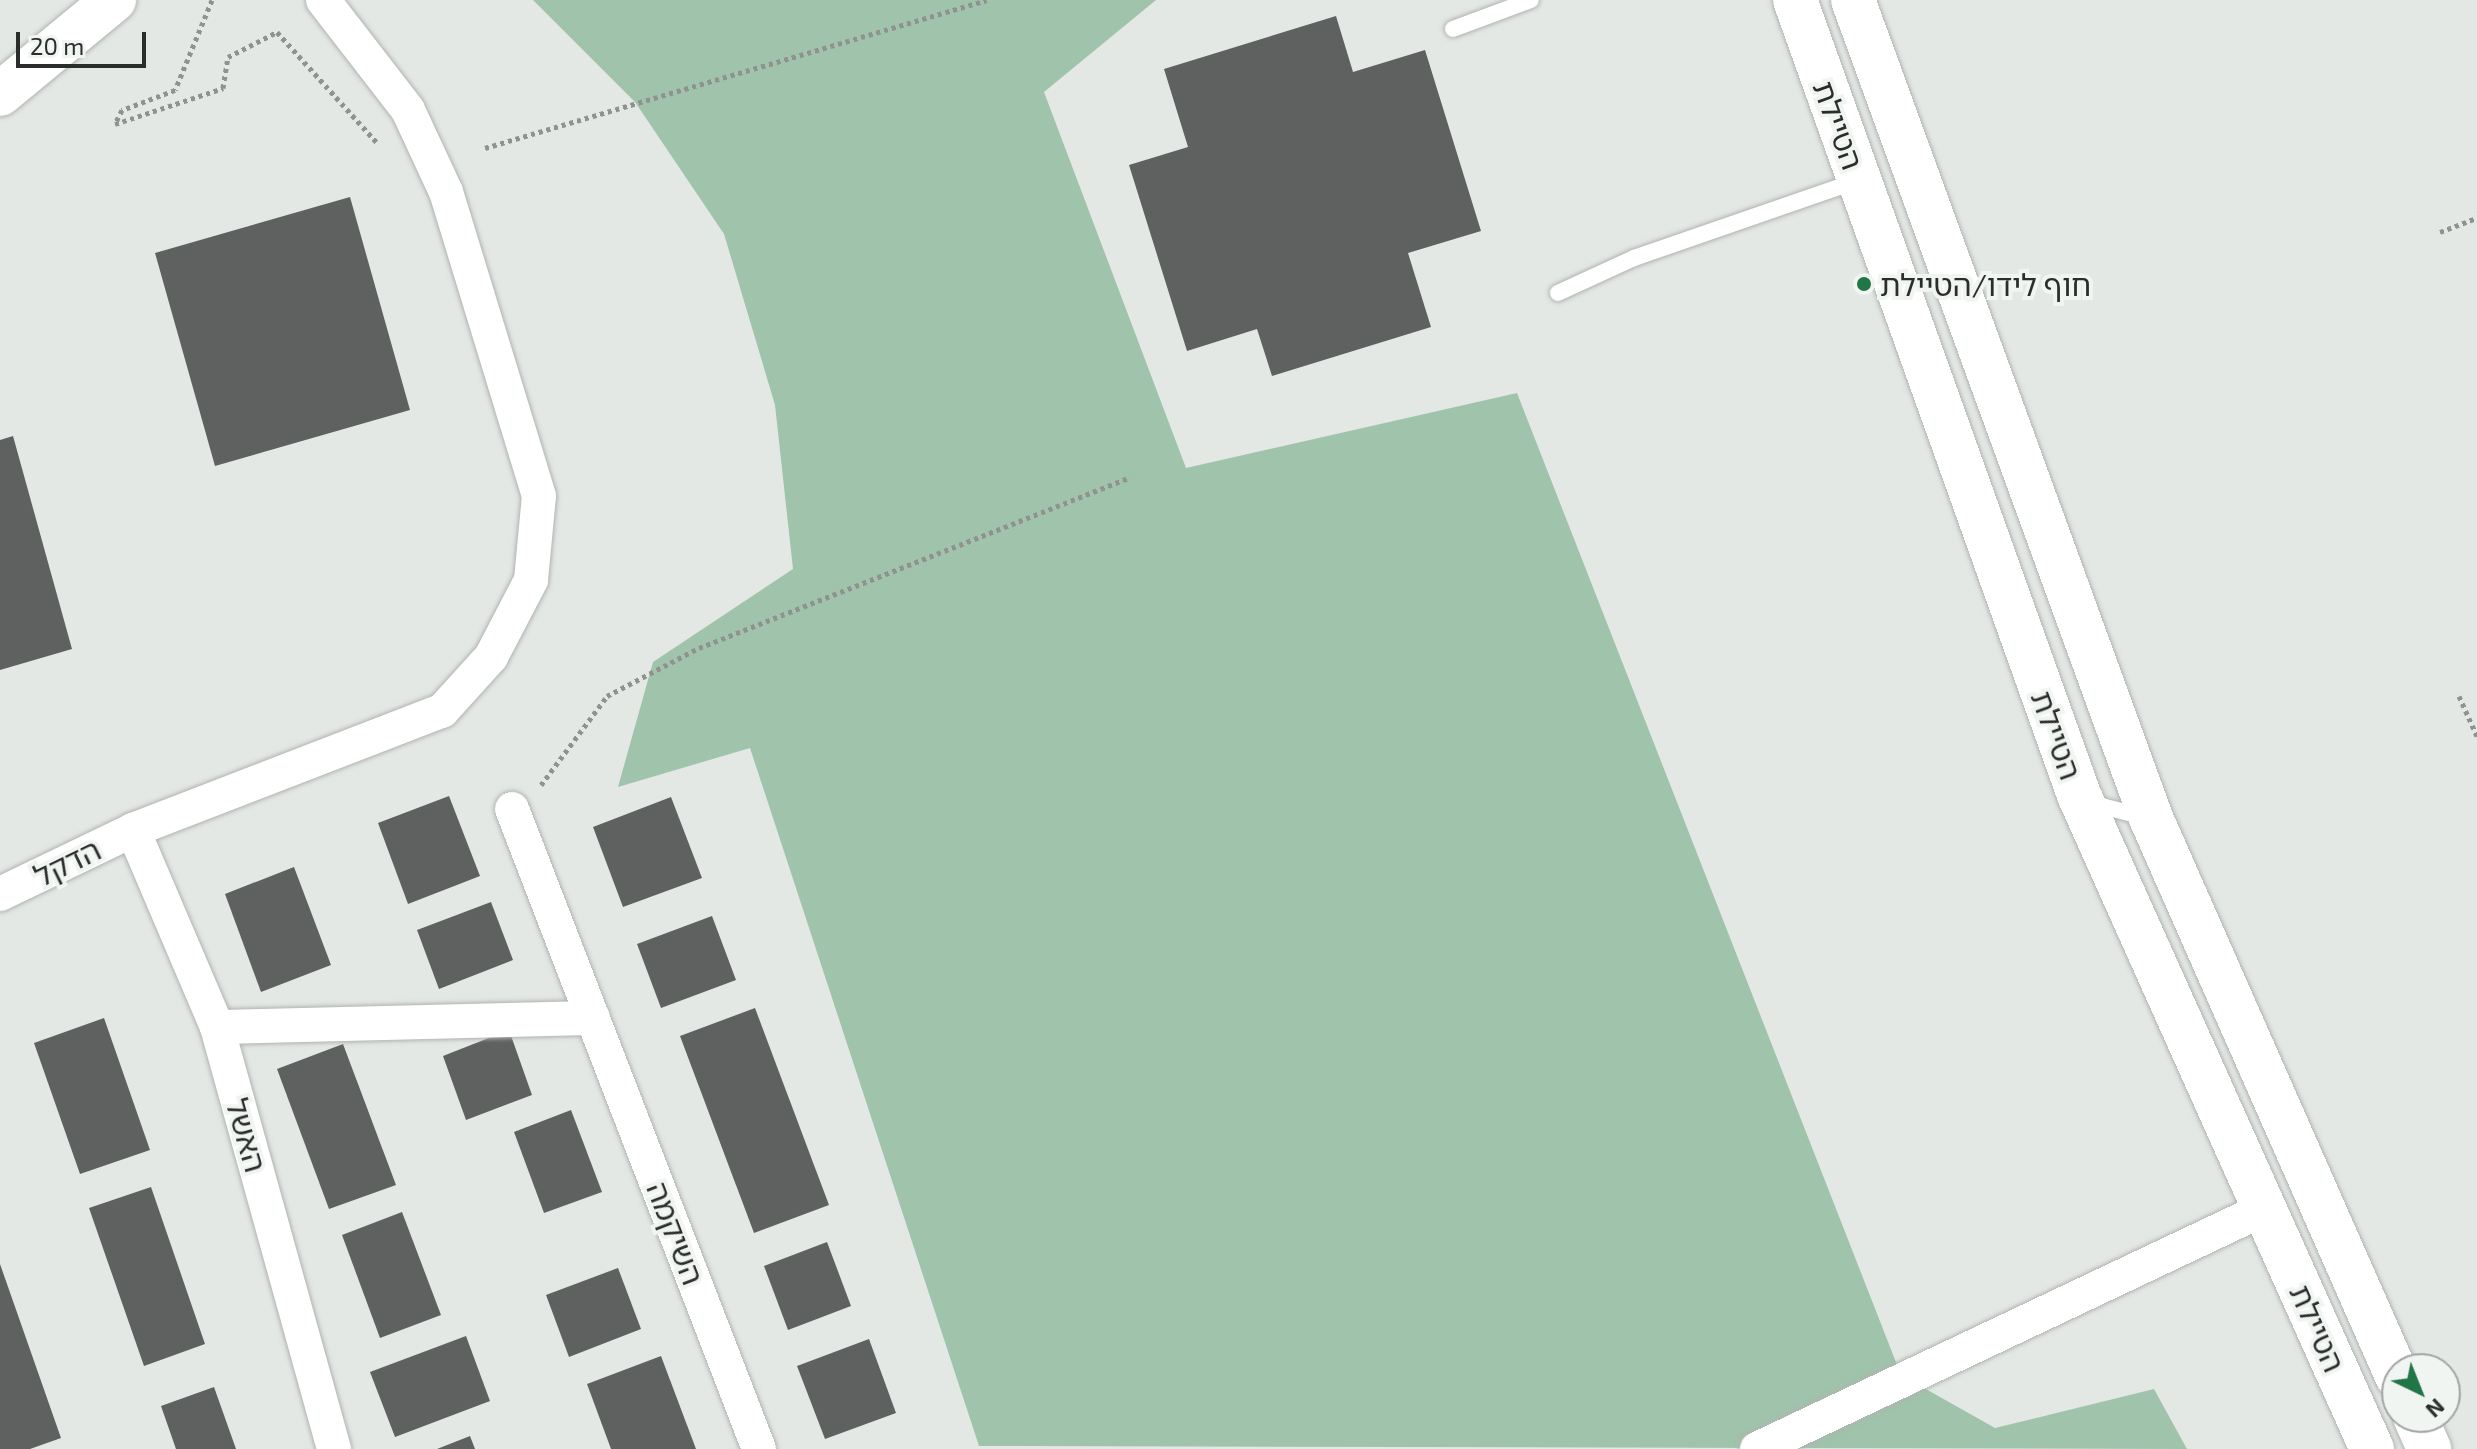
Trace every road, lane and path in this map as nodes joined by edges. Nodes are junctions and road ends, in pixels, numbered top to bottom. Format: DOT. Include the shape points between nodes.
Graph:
graph roads {
  1 [pos="114,0"];
  2 [pos="212,0"];
  3 [pos="323,0"];
  4 [pos="987,0"];
  5 [pos="1531,0"];
  6 [pos="1795,0"];
  7 [pos="1853,0"];
  8 [pos="1453,29"];
  9 [pos="0,94"];
  10 [pos="485,148"];
  11 [pos="385,152"];
  12 [pos="1859,180"];
  13 [pos="2477,218"];
  14 [pos="2440,232"];
  15 [pos="1558,293"];
  16 [pos="1130,477"];
  17 [pos="2459,696"];
  18 [pos="2477,736"];
  19 [pos="2079,795"];
  20 [pos="512,809"];
  21 [pos="2151,818"];
  22 [pos="133,830"];
  23 [pos="0,894"];
  24 [pos="593,1018"];
  25 [pos="217,1027"];
  26 [pos="2264,1209"];
  27 [pos="2387,1353"];
  28 [pos="334,1449"];
  29 [pos="759,1449"];
  30 [pos="1757,1449"];
  31 [pos="2372,1449"];
  1 -- 9 [label="main road"];
  2 -- 11 [label="path" via="175,90 122,110 115,124 223,88 228,57 277,32"];
  3 -- 22 [label="street, הדקל" via="408,110 446,192 539,496 531,580 491,657 442,711"];
  4 -- 10 [label="path"];
  5 -- 8 [label="lane"];
  6 -- 12 [label="main road, הטיילת"];
  7 -- 21 [label="main road, הטיילת"];
  12 -- 15 [label="lane" via="1634,258"];
  12 -- 19 [label="main road, הטיילת"];
  13 -- 14 [label="path"];
  16 -- 20 [label="path" via="699,648 607,696 540,787"];
  17 -- 18 [label="path"];
  19 -- 21 [label="lane" via="2112,813"];
  19 -- 26 [label="main road, הטיילת"];
  20 -- 24 [label="street, השיקמה"];
  21 -- 27 [label="main road, הטיילת"];
  22 -- 23 [label="street, הדקל"];
  22 -- 25 [label="street, האשל"];
  24 -- 25 [label="street"];
  24 -- 29 [label="street, השיקמה"];
  25 -- 28 [label="street, האשל"];
  26 -- 30 [label="street"];
  26 -- 31 [label="main road, הטיילת"];
}
